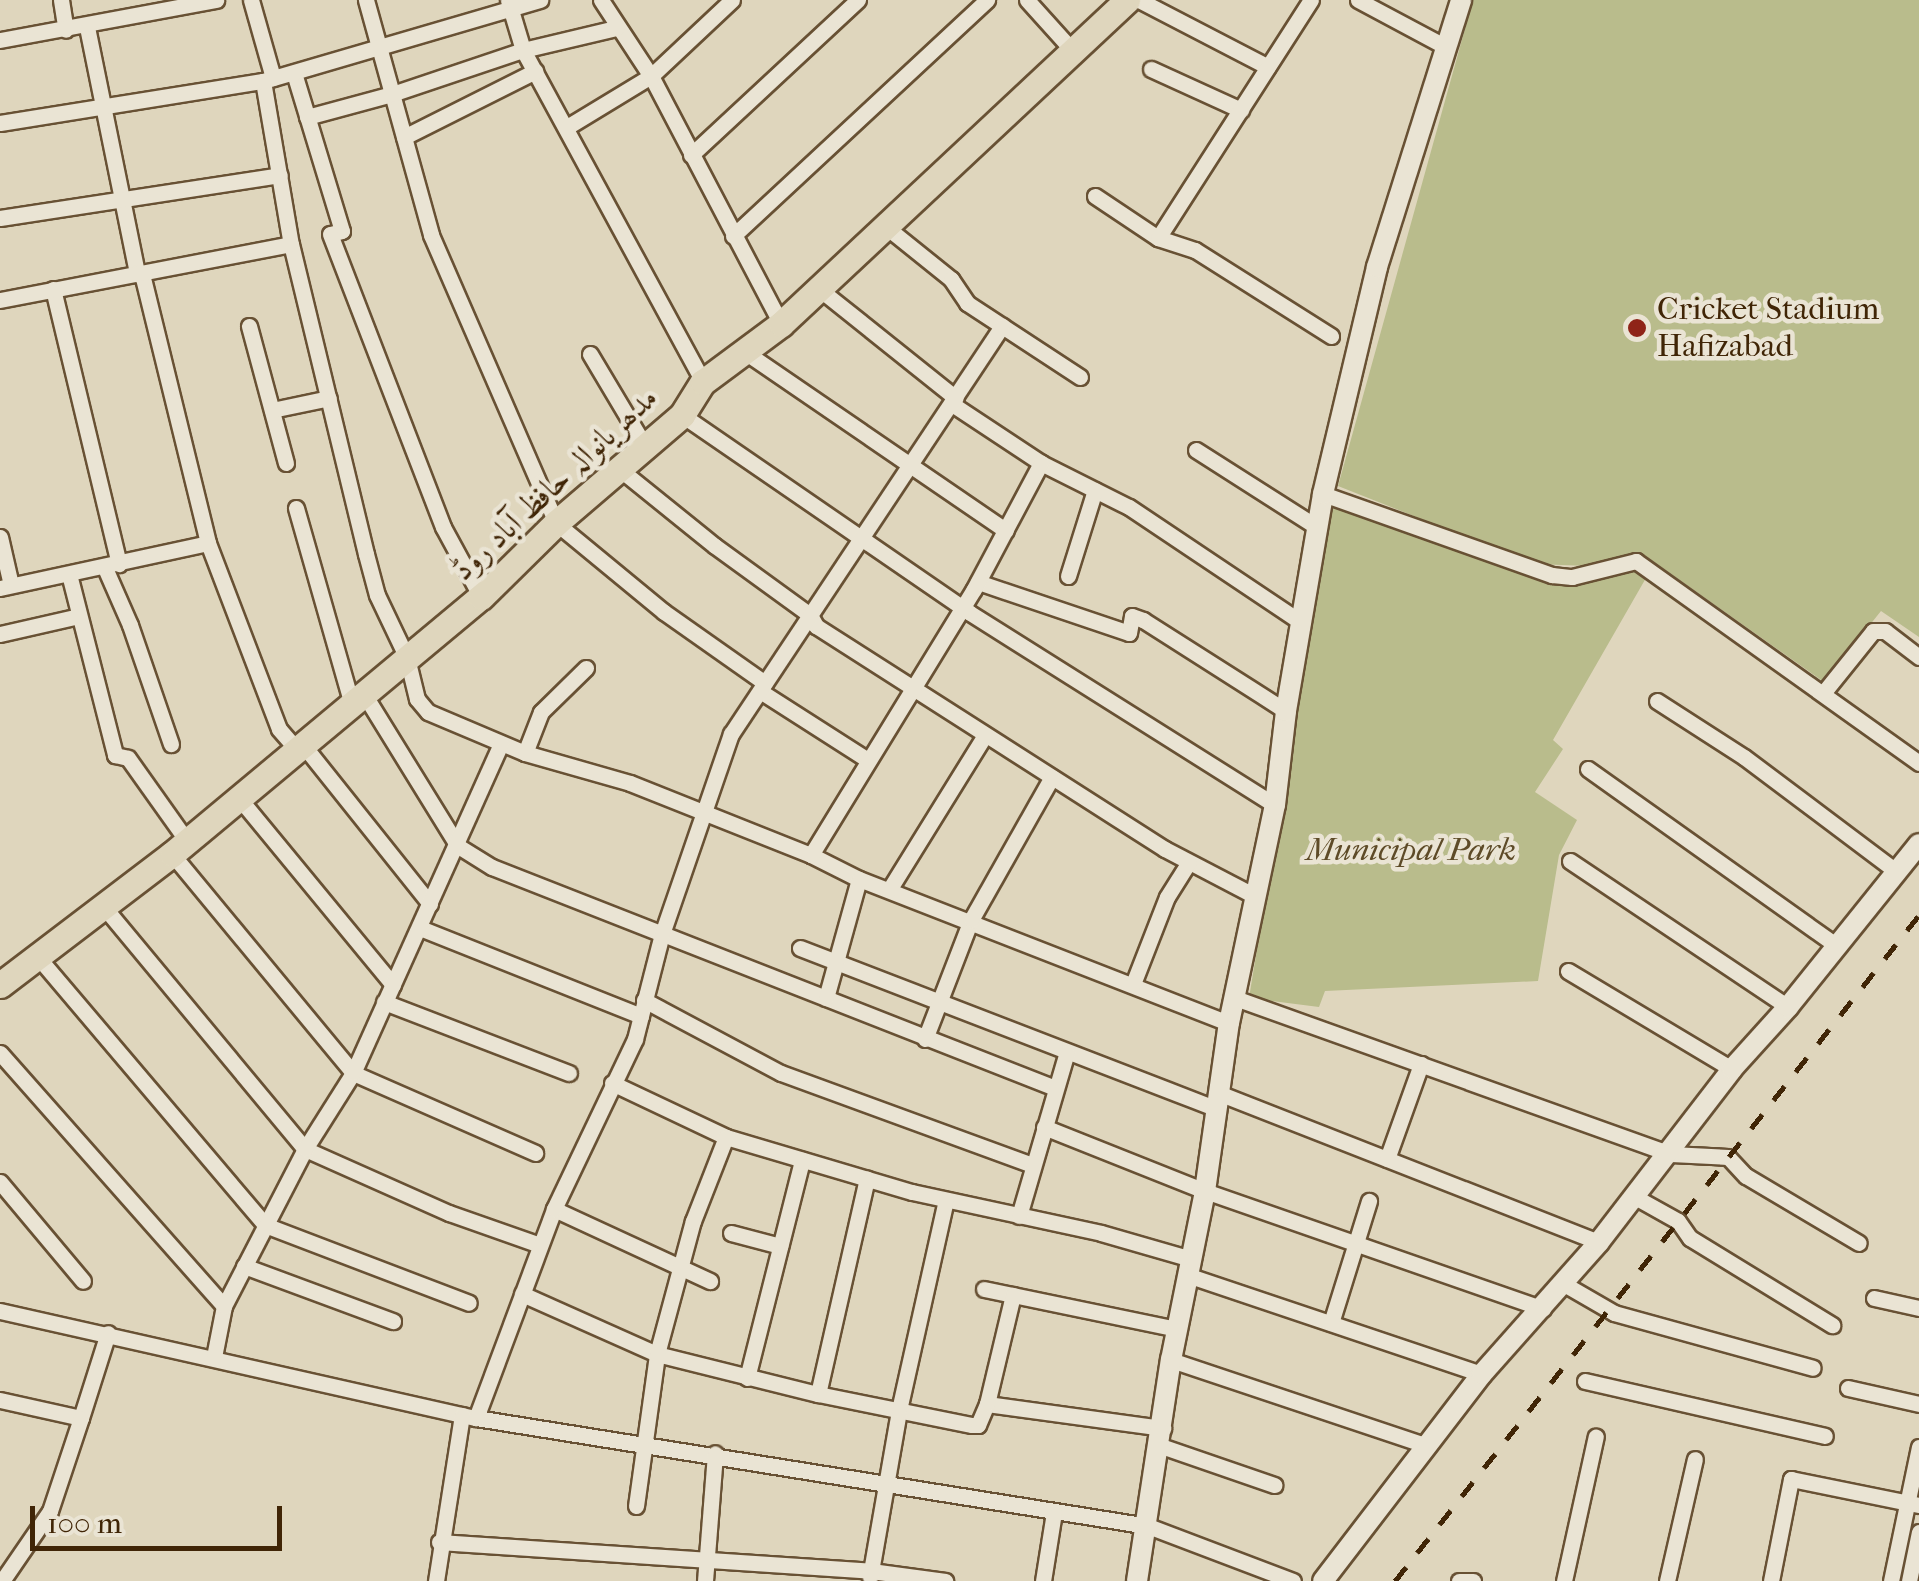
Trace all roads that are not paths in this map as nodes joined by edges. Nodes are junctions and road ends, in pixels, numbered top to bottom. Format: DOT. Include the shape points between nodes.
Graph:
graph roads {
  1 [pos="61,0"];
  2 [pos="216,0"];
  3 [pos="250,0"];
  4 [pos="366,0"];
  5 [pos="540,0"];
  6 [pos="732,0"];
  7 [pos="858,0"];
  8 [pos="987,0"];
  9 [pos="1027,0"];
  10 [pos="1127,0"];
  11 [pos="1139,0"];
  12 [pos="1311,0"];
  13 [pos="1358,0"];
  14 [pos="1461,0"];
  15 [pos="508,4"];
  16 [pos="608,4"];
  17 [pos="153,6"];
  18 [pos="87,26"];
  19 [pos="616,28"];
  20 [pos="66,30"];
  21 [pos="0,40"];
  22 [pos="1444,46"];
  23 [pos="380,50"];
  24 [pos="523,50"];
  25 [pos="1072,50"];
  26 [pos="1268,67"];
  27 [pos="1151,69"];
  28 [pos="534,71"];
  29 [pos="294,73"];
  30 [pos="651,76"];
  31 [pos="268,80"];
  32 [pos="392,94"];
  33 [pos="102,106"];
  34 [pos="1241,110"];
  35 [pos="307,117"];
  36 [pos="0,123"];
  37 [pos="567,126"];
  38 [pos="404,137"];
  39 [pos="692,154"];
  40 [pos="280,175"];
  41 [pos="1095,196"];
  42 [pos="122,199"];
  43 [pos="0,218"];
  44 [pos="885,226"];
  45 [pos="734,236"];
  46 [pos="1158,238"];
  47 [pos="291,244"];
  48 [pos="137,272"];
  49 [pos="818,288"];
  50 [pos="53,289"];
  51 [pos="0,300"];
  52 [pos="780,324"];
  53 [pos="248,326"];
  54 [pos="1002,326"];
  55 [pos="1331,336"];
  56 [pos="746,352"];
  57 [pos="590,354"];
  58 [pos="1080,377"];
  59 [pos="703,382"];
  60 [pos="329,398"];
  61 [pos="954,401"];
  62 [pos="272,410"];
  63 [pos="682,415"];
  64 [pos="646,448"];
  65 [pos="1196,450"];
  66 [pos="286,463"];
  67 [pos="1041,463"];
  68 [pos="911,466"];
  69 [pos="622,471"];
  70 [pos="1095,490"];
  71 [pos="1323,494"];
  72 [pos="296,508"];
  73 [pos="556,523"];
  74 [pos="1316,527"];
  75 [pos="1006,531"];
  76 [pos="860,534"];
  77 [pos="0,537"];
  78 [pos="208,543"];
  79 [pos="112,566"];
  80 [pos="68,574"];
  81 [pos="1068,576"];
  82 [pos="978,582"];
  83 [pos="6,587"];
  84 [pos="481,597"];
  85 [pos="960,606"];
  86 [pos="810,615"];
  87 [pos="79,616"];
  88 [pos="1302,624"];
  89 [pos="0,634"];
  90 [pos="1919,656"];
  91 [pos="407,658"];
  92 [pos="586,668"];
  93 [pos="763,687"];
  94 [pos="913,688"];
  95 [pos="1824,692"];
  96 [pos="358,699"];
  97 [pos="1657,701"];
  98 [pos="1286,712"];
  99 [pos="984,735"];
  100 [pos="171,744"];
  101 [pos="501,744"];
  102 [pos="301,749"];
  103 [pos="525,753"];
  104 [pos="868,760"];
  105 [pos="1919,763"];
  106 [pos="1588,769"];
  107 [pos="1052,778"];
  108 [pos="239,798"];
  109 [pos="1275,806"];
  110 [pos="706,813"];
  111 [pos="1919,844"];
  112 [pos="458,846"];
  113 [pos="180,847"];
  114 [pos="811,855"];
  115 [pos="1570,861"];
  116 [pos="1189,862"];
  117 [pos="1897,872"];
  118 [pos="860,879"];
  119 [pos="889,890"];
  120 [pos="1255,896"];
  121 [pos="430,904"];
  122 [pos="104,907"];
  123 [pos="971,920"];
  124 [pos="420,928"];
  125 [pos="662,934"];
  126 [pos="1837,946"];
  127 [pos="800,948"];
  128 [pos="38,956"];
  129 [pos="836,961"];
  130 [pos="1568,970"];
  131 [pos="393,984"];
  132 [pos="1133,984"];
  133 [pos="0,985"];
  134 [pos="826,998"];
  135 [pos="1235,998"];
  136 [pos="939,1001"];
  137 [pos="384,1002"];
  138 [pos="1788,1007"];
  139 [pos="642,1008"];
  140 [pos="1229,1023"];
  141 [pos="924,1039"];
  142 [pos="1067,1052"];
  143 [pos="0,1053"];
  144 [pos="1420,1064"];
  145 [pos="1732,1069"];
  146 [pos="354,1073"];
  147 [pos="569,1074"];
  148 [pos="612,1084"];
  149 [pos="1056,1088"];
  150 [pos="1219,1102"];
  151 [pos="1044,1127"];
  152 [pos="726,1137"];
  153 [pos="305,1148"];
  154 [pos="534,1153"];
  155 [pos="1671,1154"];
  156 [pos="1387,1159"];
  157 [pos="802,1160"];
  158 [pos="1032,1165"];
  159 [pos="868,1179"];
  160 [pos="0,1182"];
  161 [pos="1206,1191"];
  162 [pos="1636,1197"];
  163 [pos="946,1200"];
  164 [pos="1370,1200"];
  165 [pos="554,1209"];
  166 [pos="1019,1216"];
  167 [pos="265,1225"];
  168 [pos="731,1233"];
  169 [pos="1598,1242"];
  170 [pos="1859,1243"];
  171 [pos="1356,1244"];
  172 [pos="540,1245"];
  173 [pos="780,1246"];
  174 [pos="244,1266"];
  175 [pos="1189,1267"];
  176 [pos="680,1271"];
  177 [pos="83,1281"];
  178 [pos="710,1281"];
  179 [pos="1564,1284"];
  180 [pos="984,1288"];
  181 [pos="522,1294"];
  182 [pos="1013,1295"];
  183 [pos="1874,1298"];
  184 [pos="469,1303"];
  185 [pos="224,1306"];
  186 [pos="1919,1308"];
  187 [pos="1542,1309"];
  188 [pos="0,1311"];
  189 [pos="394,1321"];
  190 [pos="1330,1323"];
  191 [pos="1832,1325"];
  192 [pos="1177,1329"];
  193 [pos="108,1333"];
  194 [pos="657,1354"];
  195 [pos="214,1357"];
  196 [pos="1171,1360"];
  197 [pos="1814,1368"];
  198 [pos="1482,1374"];
  199 [pos="747,1378"];
  200 [pos="1585,1381"];
  201 [pos="1848,1388"];
  202 [pos="818,1394"];
  203 [pos="0,1400"];
  204 [pos="988,1404"];
  205 [pos="1919,1404"];
  206 [pos="899,1410"];
  207 [pos="469,1416"];
  208 [pos="81,1418"];
  209 [pos="1596,1436"];
  210 [pos="1825,1436"];
  211 [pos="1162,1437"];
  212 [pos="644,1442"];
  213 [pos="1428,1446"];
  214 [pos="1919,1447"];
  215 [pos="715,1453"];
  216 [pos="1695,1459"];
  217 [pos="884,1482"];
  218 [pos="1274,1485"];
  219 [pos="1913,1503"];
  220 [pos="636,1506"];
  221 [pos="1054,1512"];
  222 [pos="1148,1526"];
  223 [pos="1919,1532"];
  224 [pos="439,1542"];
  225 [pos="706,1561"];
  226 [pos="870,1576"];
  227 [pos="2,1581"];
  228 [pos="436,1581"];
  229 [pos="705,1581"];
  230 [pos="945,1581"];
  231 [pos="1043,1581"];
  232 [pos="1137,1581"];
  233 [pos="1294,1581"];
  234 [pos="1322,1581"];
  235 [pos="1564,1581"];
  236 [pos="1668,1581"];
  237 [pos="1770,1581"];
  238 [pos="1891,1581"];
  239 [pos="1909,1581"];
  1 -- 20 [label="street"];
  2 -- 17 [label="street"];
  3 -- 31 [label="street"];
  4 -- 23 [label="street"];
  5 -- 15 [label="street"];
  6 -- 30 [label="street"];
  7 -- 39 [label="street"];
  8 -- 45 [label="street"];
  9 -- 25 [label="street"];
  10 -- 25 [label="main road, مدھریانوالہ حافظ آباد روڈ"];
  11 -- 26 [label="street"];
  12 -- 26 [label="street"];
  13 -- 22 [label="street"];
  14 -- 22 [label="street"];
  15 -- 23 [label="street"];
  15 -- 24 [label="street"];
  16 -- 19 [label="street"];
  17 -- 18 [label="street"];
  18 -- 20 [label="street"];
  18 -- 33 [label="street"];
  19 -- 24 [label="street"];
  19 -- 30 [label="street"];
  20 -- 21 [label="street"];
  22 -- 71 [label="street" via="1378,267"];
  23 -- 29 [label="street"];
  23 -- 32 [label="street"];
  24 -- 28 [label="street"];
  24 -- 32 [label="street"];
  25 -- 44 [label="main road, مدھریانوالہ حافظ آباد روڈ"];
  26 -- 34 [label="street"];
  27 -- 34 [label="street"];
  28 -- 37 [label="street"];
  28 -- 38 [label="street"];
  29 -- 31 [label="street"];
  29 -- 35 [label="street"];
  30 -- 37 [label="street"];
  30 -- 39 [label="street"];
  31 -- 33 [label="street"];
  31 -- 40 [label="street"];
  32 -- 35 [label="street"];
  32 -- 38 [label="street"];
  33 -- 36 [label="street"];
  33 -- 42 [label="street"];
  34 -- 46 [label="street"];
  35 -- 84 [label="street" via="342,231 330,234 444,527"];
  37 -- 59 [label="street"];
  38 -- 73 [label="street" via="431,235"];
  39 -- 45 [label="street"];
  40 -- 42 [label="street"];
  40 -- 47 [label="street"];
  41 -- 46 [label="street"];
  42 -- 43 [label="street"];
  42 -- 48 [label="street"];
  44 -- 49 [label="main road, مدھریانوالہ حافظ آباد روڈ"];
  44 -- 54 [label="street" via="952,279 967,303"];
  45 -- 52 [label="street"];
  46 -- 55 [label="street" via="1195,250"];
  47 -- 48 [label="street"];
  47 -- 60 [label="street"];
  48 -- 50 [label="street"];
  48 -- 78 [label="street"];
  49 -- 52 [label="main road, مدھریانوالہ حافظ آباد روڈ"];
  49 -- 61 [label="street"];
  50 -- 51 [label="street"];
  50 -- 79 [label="street"];
  52 -- 56 [label="main road, مدھریانوالہ حافظ آباد روڈ"];
  53 -- 62 [label="street"];
  54 -- 58 [label="street"];
  54 -- 61 [label="street"];
  56 -- 59 [label="main road, مدھریانوالہ حافظ آباد روڈ"];
  56 -- 68 [label="street"];
  57 -- 64 [label="street"];
  59 -- 63 [label="main road, مدھریانوالہ حافظ آباد روڈ"];
  60 -- 62 [label="street"];
  60 -- 91 [label="street" via="377,595"];
  61 -- 67 [label="street"];
  61 -- 68 [label="street"];
  62 -- 66 [label="street"];
  63 -- 64 [label="main road, مدھریانوالہ حافظ آباد روڈ"];
  63 -- 76 [label="street"];
  64 -- 69 [label="main road, مدھریانوالہ حافظ آباد روڈ"];
  65 -- 74 [label="street"];
  67 -- 70 [label="street"];
  67 -- 75 [label="street"];
  68 -- 75 [label="street"];
  68 -- 76 [label="street"];
  69 -- 73 [label="main road, مدھریانوالہ حافظ آباد روڈ"];
  69 -- 86 [label="street"];
  70 -- 81 [label="street"];
  70 -- 88 [label="street"];
  71 -- 74 [label="street"];
  71 -- 95 [label="street" via="1552,575 1636,562"];
  72 -- 96 [label="street"];
  73 -- 84 [label="main road, مدھریانوالہ حافظ آباد روڈ"];
  73 -- 93 [label="street"];
  74 -- 88 [label="street"];
  75 -- 82 [label="street"];
  76 -- 85 [label="street"];
  76 -- 86 [label="street"];
  77 -- 83 [label="street"];
  78 -- 79 [label="street"];
  78 -- 102 [label="street" via="279,728"];
  79 -- 80 [label="street"];
  79 -- 100 [label="street"];
  80 -- 83 [label="street"];
  80 -- 87 [label="street"];
  82 -- 85 [label="street"];
  82 -- 98 [label="street" via="1128,633 1132,616 1143,620"];
  84 -- 91 [label="main road, مدھریانوالہ حافظ آباد روڈ"];
  85 -- 94 [label="street"];
  85 -- 109 [label="street"];
  86 -- 93 [label="street"];
  86 -- 94 [label="street" via="816,626"];
  87 -- 89 [label="street"];
  87 -- 113 [label="street" via="114,755 128,758"];
  88 -- 98 [label="street"];
  90 -- 95 [label="street" via="1885,631 1874,631"];
  91 -- 96 [label="main road, مدھریانوالہ حافظ آباد روڈ"];
  91 -- 101 [label="street" via="417,699 428,712"];
  92 -- 103 [label="street" via="541,712"];
  93 -- 104 [label="street"];
  93 -- 110 [label="street" via="731,734"];
  94 -- 99 [label="street"];
  94 -- 104 [label="street"];
  95 -- 105 [label="street"];
  96 -- 102 [label="main road, مدھریانوالہ حافظ آباد روڈ"];
  96 -- 112 [label="street"];
  97 -- 117 [label="street"];
  98 -- 109 [label="street"];
  99 -- 107 [label="street"];
  99 -- 119 [label="street"];
  101 -- 103 [label="street"];
  101 -- 112 [label="street"];
  102 -- 108 [label="main road, مدھریانوالہ حافظ آباد روڈ"];
  102 -- 121 [label="street"];
  103 -- 110 [label="street"];
  104 -- 114 [label="street"];
  106 -- 126 [label="street"];
  107 -- 116 [label="street"];
  107 -- 123 [label="street"];
  108 -- 113 [label="main road, مدھریانوالہ حافظ آباد روڈ"];
  108 -- 131 [label="street"];
  109 -- 120 [label="street"];
  110 -- 114 [label="street"];
  110 -- 125 [label="street"];
  111 -- 117 [label="street"];
  112 -- 121 [label="street"];
  112 -- 125 [label="street" via="492,868"];
  113 -- 122 [label="main road, مدھریانوالہ حافظ آباد روڈ"];
  113 -- 146 [label="street"];
  114 -- 118 [label="street"];
  115 -- 138 [label="street"];
  116 -- 120 [label="street"];
  116 -- 132 [label="street" via="1167,897"];
  117 -- 126 [label="street"];
  118 -- 119 [label="street"];
  118 -- 129 [label="street"];
  119 -- 123 [label="street"];
  120 -- 135 [label="street"];
  121 -- 124 [label="street"];
  122 -- 128 [label="main road, مدھریانوالہ حافظ آباد روڈ"];
  122 -- 153 [label="street"];
  123 -- 132 [label="street"];
  123 -- 136 [label="street"];
  124 -- 131 [label="street"];
  124 -- 139 [label="street"];
  125 -- 134 [label="street"];
  125 -- 139 [label="street"];
  126 -- 138 [label="street"];
  127 -- 129 [label="street"];
  128 -- 133 [label="main road, مدھریانوالہ حافظ آباد روڈ"];
  128 -- 167 [label="street"];
  129 -- 134 [label="street"];
  129 -- 136 [label="street"];
  130 -- 145 [label="street"];
  131 -- 137 [label="street"];
  132 -- 140 [label="street"];
  134 -- 141 [label="street"];
  135 -- 140 [label="street"];
  135 -- 144 [label="street"];
  136 -- 141 [label="street"];
  136 -- 142 [label="street"];
  137 -- 146 [label="street"];
  137 -- 147 [label="street"];
  138 -- 145 [label="street"];
  139 -- 148 [label="street"];
  139 -- 158 [label="street" via="780,1074"];
  140 -- 150 [label="street"];
  141 -- 149 [label="street"];
  142 -- 149 [label="street"];
  142 -- 150 [label="street"];
  143 -- 185 [label="street"];
  144 -- 155 [label="street"];
  144 -- 156 [label="street"];
  145 -- 155 [label="street"];
  146 -- 153 [label="street"];
  146 -- 154 [label="street"];
  148 -- 152 [label="street"];
  148 -- 165 [label="street"];
  149 -- 151 [label="street"];
  150 -- 156 [label="street"];
  150 -- 161 [label="street"];
  151 -- 158 [label="street"];
  151 -- 161 [label="street"];
  152 -- 157 [label="street"];
  152 -- 176 [label="street"];
  153 -- 167 [label="street"];
  153 -- 172 [label="street" via="449,1214"];
  155 -- 162 [label="street"];
  155 -- 170 [label="street" via="1728,1157 1746,1176"];
  156 -- 169 [label="street"];
  157 -- 159 [label="street"];
  157 -- 173 [label="street"];
  158 -- 166 [label="street"];
  159 -- 163 [label="street"];
  159 -- 202 [label="street"];
  160 -- 177 [label="street"];
  161 -- 171 [label="street"];
  161 -- 175 [label="street"];
  162 -- 169 [label="street"];
  162 -- 191 [label="street"];
  163 -- 166 [label="street"];
  163 -- 206 [label="street"];
  164 -- 171 [label="street"];
  165 -- 172 [label="street"];
  165 -- 176 [label="street"];
  166 -- 175 [label="street"];
  167 -- 174 [label="street"];
  167 -- 184 [label="street"];
  168 -- 173 [label="street"];
  169 -- 179 [label="street"];
  171 -- 187 [label="street"];
  171 -- 190 [label="street"];
  172 -- 181 [label="street"];
  173 -- 199 [label="street"];
  174 -- 185 [label="street"];
  174 -- 189 [label="street"];
  175 -- 190 [label="street"];
  175 -- 192 [label="street"];
  176 -- 178 [label="street"];
  176 -- 194 [label="street"];
  179 -- 187 [label="street"];
  179 -- 197 [label="street" via="1614,1313"];
  180 -- 182 [label="street"];
  181 -- 194 [label="street"];
  181 -- 207 [label="street"];
  182 -- 192 [label="street"];
  182 -- 204 [label="street"];
  183 -- 186 [label="street"];
  185 -- 195 [label="street"];
  187 -- 198 [label="street"];
  188 -- 193 [label="street"];
  190 -- 198 [label="street"];
  192 -- 196 [label="street"];
  193 -- 195 [label="street"];
  193 -- 208 [label="street"];
  194 -- 199 [label="street"];
  194 -- 212 [label="street"];
  195 -- 207 [label="street"];
  196 -- 211 [label="street"];
  196 -- 213 [label="street"];
  198 -- 213 [label="street"];
  199 -- 202 [label="street"];
  200 -- 210 [label="street"];
  201 -- 205 [label="street"];
  202 -- 206 [label="street"];
  203 -- 208 [label="street"];
  204 -- 206 [label="street" via="978,1425"];
  204 -- 211 [label="street"];
  206 -- 217 [label="street"];
  207 -- 212 [label="street"];
  207 -- 224 [label="street"];
  208 -- 227 [label="street" via="50,1511"];
  209 -- 235 [label="street"];
  211 -- 218 [label="street"];
  211 -- 222 [label="street"];
  212 -- 215 [label="street"];
  212 -- 220 [label="street"];
  213 -- 234 [label="street"];
  214 -- 219 [label="street"];
  215 -- 217 [label="street"];
  215 -- 225 [label="street"];
  216 -- 236 [label="street"];
  217 -- 221 [label="street"];
  217 -- 226 [label="street"];
  219 -- 237 [label="street" via="1791,1478"];
  219 -- 238 [label="street"];
  221 -- 222 [label="street"];
  221 -- 231 [label="street"];
  222 -- 232 [label="street"];
  222 -- 233 [label="street"];
  223 -- 239 [label="street"];
  224 -- 225 [label="street"];
  224 -- 228 [label="street"];
  225 -- 226 [label="street"];
  225 -- 229 [label="street"];
  226 -- 230 [label="street"];
}
